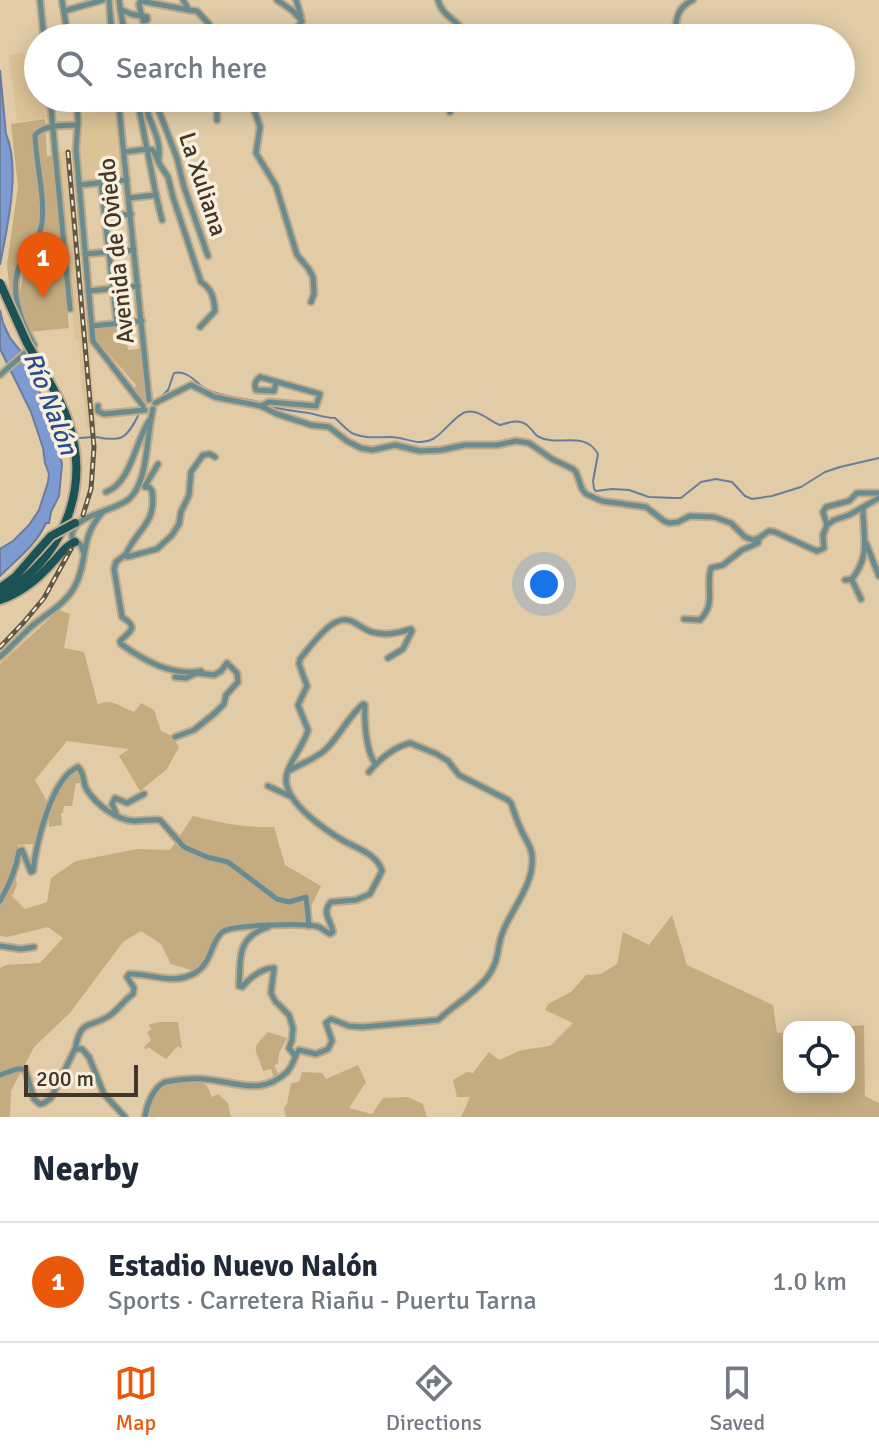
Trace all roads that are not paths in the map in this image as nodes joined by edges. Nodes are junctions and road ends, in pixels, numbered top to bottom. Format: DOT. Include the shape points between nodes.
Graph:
graph roads {
  1 [pos="40,0"];
  2 [pos="62,0"];
  3 [pos="109,0"];
  4 [pos="119,0"];
  5 [pos="183,0"];
  6 [pos="277,0"];
  7 [pos="296,0"];
  8 [pos="438,0"];
  9 [pos="693,0"];
  10 [pos="99,1"];
  11 [pos="121,10"];
  12 [pos="189,10"];
  13 [pos="64,11"];
  14 [pos="302,21"];
  15 [pos="43,24"];
  16 [pos="66,24"];
  17 [pos="111,24"];
  18 [pos="123,24"];
  19 [pos="125,24"];
  20 [pos="209,24"];
  21 [pos="300,24"];
  22 [pos="458,24"];
  23 [pos="676,24"];
  24 [pos="51,112"];
  25 [pos="78,112"];
  26 [pos="120,112"];
  27 [pos="140,112"];
  28 [pos="148,112"];
  29 [pos="160,112"];
  30 [pos="217,112"];
  31 [pos="255,112"];
  32 [pos="217,120"];
  33 [pos="78,123"];
  34 [pos="53,128"];
  35 [pos="147,149"];
  36 [pos="124,152"];
  37 [pos="158,161"];
  38 [pos="127,180"];
  39 [pos="101,182"];
  40 [pos="79,185"];
  41 [pos="156,195"];
  42 [pos="129,198"];
  43 [pos="131,214"];
  44 [pos="105,217"];
  45 [pos="162,220"];
  46 [pos="134,250"];
  47 [pos="110,252"];
  48 [pos="85,254"];
  49 [pos="208,256"];
  50 [pos="0,283"];
  51 [pos="138,286"];
  52 [pos="113,289"];
  53 [pos="88,291"];
  54 [pos="311,302"];
  55 [pos="70,309"];
  56 [pos="142,321"];
  57 [pos="117,324"];
  58 [pos="92,326"];
  59 [pos="200,327"];
  60 [pos="2,372"];
  61 [pos="276,382"];
  62 [pos="147,405"];
  63 [pos="264,405"];
  64 [pos="98,406"];
  65 [pos="150,423"];
  66 [pos="215,457"];
  67 [pos="158,464"];
  68 [pos="145,487"];
  69 [pos="137,489"];
  70 [pos="106,492"];
  71 [pos="879,496"];
  72 [pos="863,508"];
  73 [pos="103,512"];
  74 [pos="827,525"];
  75 [pos="77,526"];
  76 [pos="87,536"];
  77 [pos="759,538"];
  78 [pos="76,542"];
  79 [pos="866,542"];
  80 [pos="84,554"];
  81 [pos="126,554"];
  82 [pos="879,576"];
  83 [pos="0,588"];
  84 [pos="0,598"];
  85 [pos="861,599"];
  86 [pos="684,619"];
  87 [pos="0,657"];
  88 [pos="388,658"];
  89 [pos="198,672"];
  90 [pos="175,677"];
  91 [pos="175,737"];
  92 [pos="375,763"];
  93 [pos="289,770"];
  94 [pos="369,772"];
  95 [pos="268,786"];
  96 [pos="144,794"];
  97 [pos="292,797"];
  98 [pos="116,814"];
  99 [pos="0,901"];
  100 [pos="276,926"];
  101 [pos="309,927"];
  102 [pos="0,946"];
  103 [pos="34,947"];
  104 [pos="75,1049"];
  105 [pos="295,1056"];
  106 [pos="0,1075"];
  107 [pos="125,1117"];
  108 [pos="145,1117"];
  1 -- 15 [label="street"];
  2 -- 13 [label="street"];
  3 -- 17 [label="street"];
  4 -- 11 [label="street"];
  5 -- 12 [label="street"];
  6 -- 14 [label="street"];
  7 -- 14 [label="street"];
  8 -- 22 [label="street" via="440,10"];
  9 -- 23 [label="street" via="683,4"];
  10 -- 13 [label="street"];
  11 -- 12 [label="street" via="143,19 141,1"];
  11 -- 18 [label="street"];
  11 -- 19 [label="street"];
  12 -- 20 [label="street"];
  13 -- 16 [label="street"];
  14 -- 21 [label="street"];
  24 -- 34 [label="street"];
  25 -- 33 [label="street"];
  26 -- 36 [label="street, Avenida de Oviedo"];
  27 -- 35 [label="street"];
  28 -- 37 [label="street" via="158,139"];
  29 -- 49 [label="street, La Xuliana"];
  30 -- 32 [label="street"];
  31 -- 54 [label="street" via="260,127 256,153 276,186 297,255 313,277"];
  33 -- 34 [label="street"];
  33 -- 40 [label="street"];
  34 -- 55 [label="street"];
  34 -- 60 [label="street" via="35,135 42,224 17,278 18,311 34,345"];
  35 -- 36 [label="street"];
  35 -- 37 [label="street, La Xuliana"];
  35 -- 41 [label="street"];
  36 -- 38 [label="street, Avenida de Oviedo"];
  37 -- 59 [label="street, La Xuliana" via="168,177 201,282 214,300 215,311"];
  38 -- 39 [label="street"];
  38 -- 42 [label="street, Avenida de Oviedo"];
  39 -- 40 [label="street"];
  39 -- 44 [label="street"];
  40 -- 48 [label="street"];
  41 -- 42 [label="street"];
  41 -- 45 [label="street"];
  42 -- 43 [label="street, Avenida de Oviedo"];
  43 -- 44 [label="street"];
  43 -- 46 [label="street, Avenida de Oviedo"];
  44 -- 47 [label="street"];
  46 -- 47 [label="street"];
  46 -- 51 [label="street, Avenida de Oviedo"];
  47 -- 48 [label="street"];
  47 -- 52 [label="street"];
  48 -- 53 [label="street"];
  50 -- 84 [label="main road, bridge" via="65,411 76,464 66,523 51,550"];
  51 -- 52 [label="street"];
  51 -- 56 [label="street, Avenida de Oviedo"];
  52 -- 53 [label="street"];
  52 -- 57 [label="street"];
  53 -- 58 [label="street"];
  56 -- 57 [label="street"];
  56 -- 62 [label="street, Avenida de Oviedo"];
  57 -- 58 [label="street"];
  58 -- 62 [label="street" via="94,343"];
  61 -- 63 [label="street" via="320,394 316,406"];
  62 -- 63 [label="street" via="191,385 215,397"];
  62 -- 64 [label="street" via="104,414"];
  62 -- 65 [label="street, Avenida de Oviedo"];
  63 -- 77 [label="street" via="277,414 329,427 372,450 529,443 576,472 582,489 593,498 646,507 669,523 690,516 714,517 731,523 745,537"];
  65 -- 69 [label="street, Avenida de Oviedo"];
  65 -- 70 [label="street" via="121,480"];
  66 -- 81 [label="street" via="203,455 191,472 179,524 165,542 144,553"];
  67 -- 68 [label="street"];
  68 -- 69 [label="street"];
  68 -- 81 [label="street" via="152,491 151,516"];
  69 -- 73 [label="street"];
  71 -- 72 [label="street"];
  71 -- 74 [label="street" via="857,493 826,507"];
  72 -- 74 [label="street"];
  72 -- 79 [label="street"];
  73 -- 75 [label="street"];
  73 -- 76 [label="street"];
  74 -- 77 [label="street" via="825,546 817,551 775,532"];
  75 -- 76 [label="street" via="85,528"];
  75 -- 78 [label="street" via="71,536"];
  75 -- 83 [label="main road, bridge" via="51,536"];
  76 -- 78 [label="street"];
  76 -- 80 [label="street"];
  77 -- 86 [label="street" via="711,568 707,612 700,620"];
  78 -- 80 [label="street"];
  78 -- 84 [label="main road" via="34,580"];
  79 -- 82 [label="street"];
  79 -- 85 [label="street" via="861,566 848,580"];
  80 -- 87 [label="street" via="72,592"];
  81 -- 89 [label="street" via="114,569 121,613 132,626 121,644 157,665"];
  88 -- 93 [label="street" via="403,649 411,629 376,633 343,620 312,645 299,661 307,683 298,705 307,733"];
  89 -- 90 [label="street"];
  89 -- 91 [label="street" via="216,674 227,663 237,672 237,685 215,713"];
  92 -- 93 [label="street" via="363,704 325,750"];
  92 -- 94 [label="street"];
  92 -- 105 [label="street" via="406,744 417,745 508,800 532,852 530,876 504,928 494,967 438,1020 362,1027 331,1019 326,1023 332,1041 328,1049 316,1054 299,1050"];
  93 -- 97 [label="street" via="286,782"];
  95 -- 97 [label="street"];
  96 -- 98 [label="street" via="127,803 115,798"];
  97 -- 101 [label="street" via="332,834 372,856 382,871 370,894 328,905 330,934"];
  98 -- 99 [label="street" via="103,808 85,787 82,769 73,769 52,799 33,871 20,850"];
  98 -- 101 [label="street" via="129,820 160,820 184,847 228,862 277,899 306,897"];
  100 -- 101 [label="street"];
  100 -- 104 [label="street" via="223,931 206,963 187,976 129,974 133,994 108,1017 83,1027"];
  100 -- 105 [label="street" via="258,931 244,946 239,986 274,968 271,991 290,1017 289,1048"];
  102 -- 103 [label="street"];
  104 -- 106 [label="street" via="44,1103 34,1099 25,1069"];
  104 -- 107 [label="street" via="86,1053 104,1094"];
  105 -- 108 [label="street" via="288,1071 259,1086 203,1079 161,1084"];
}
